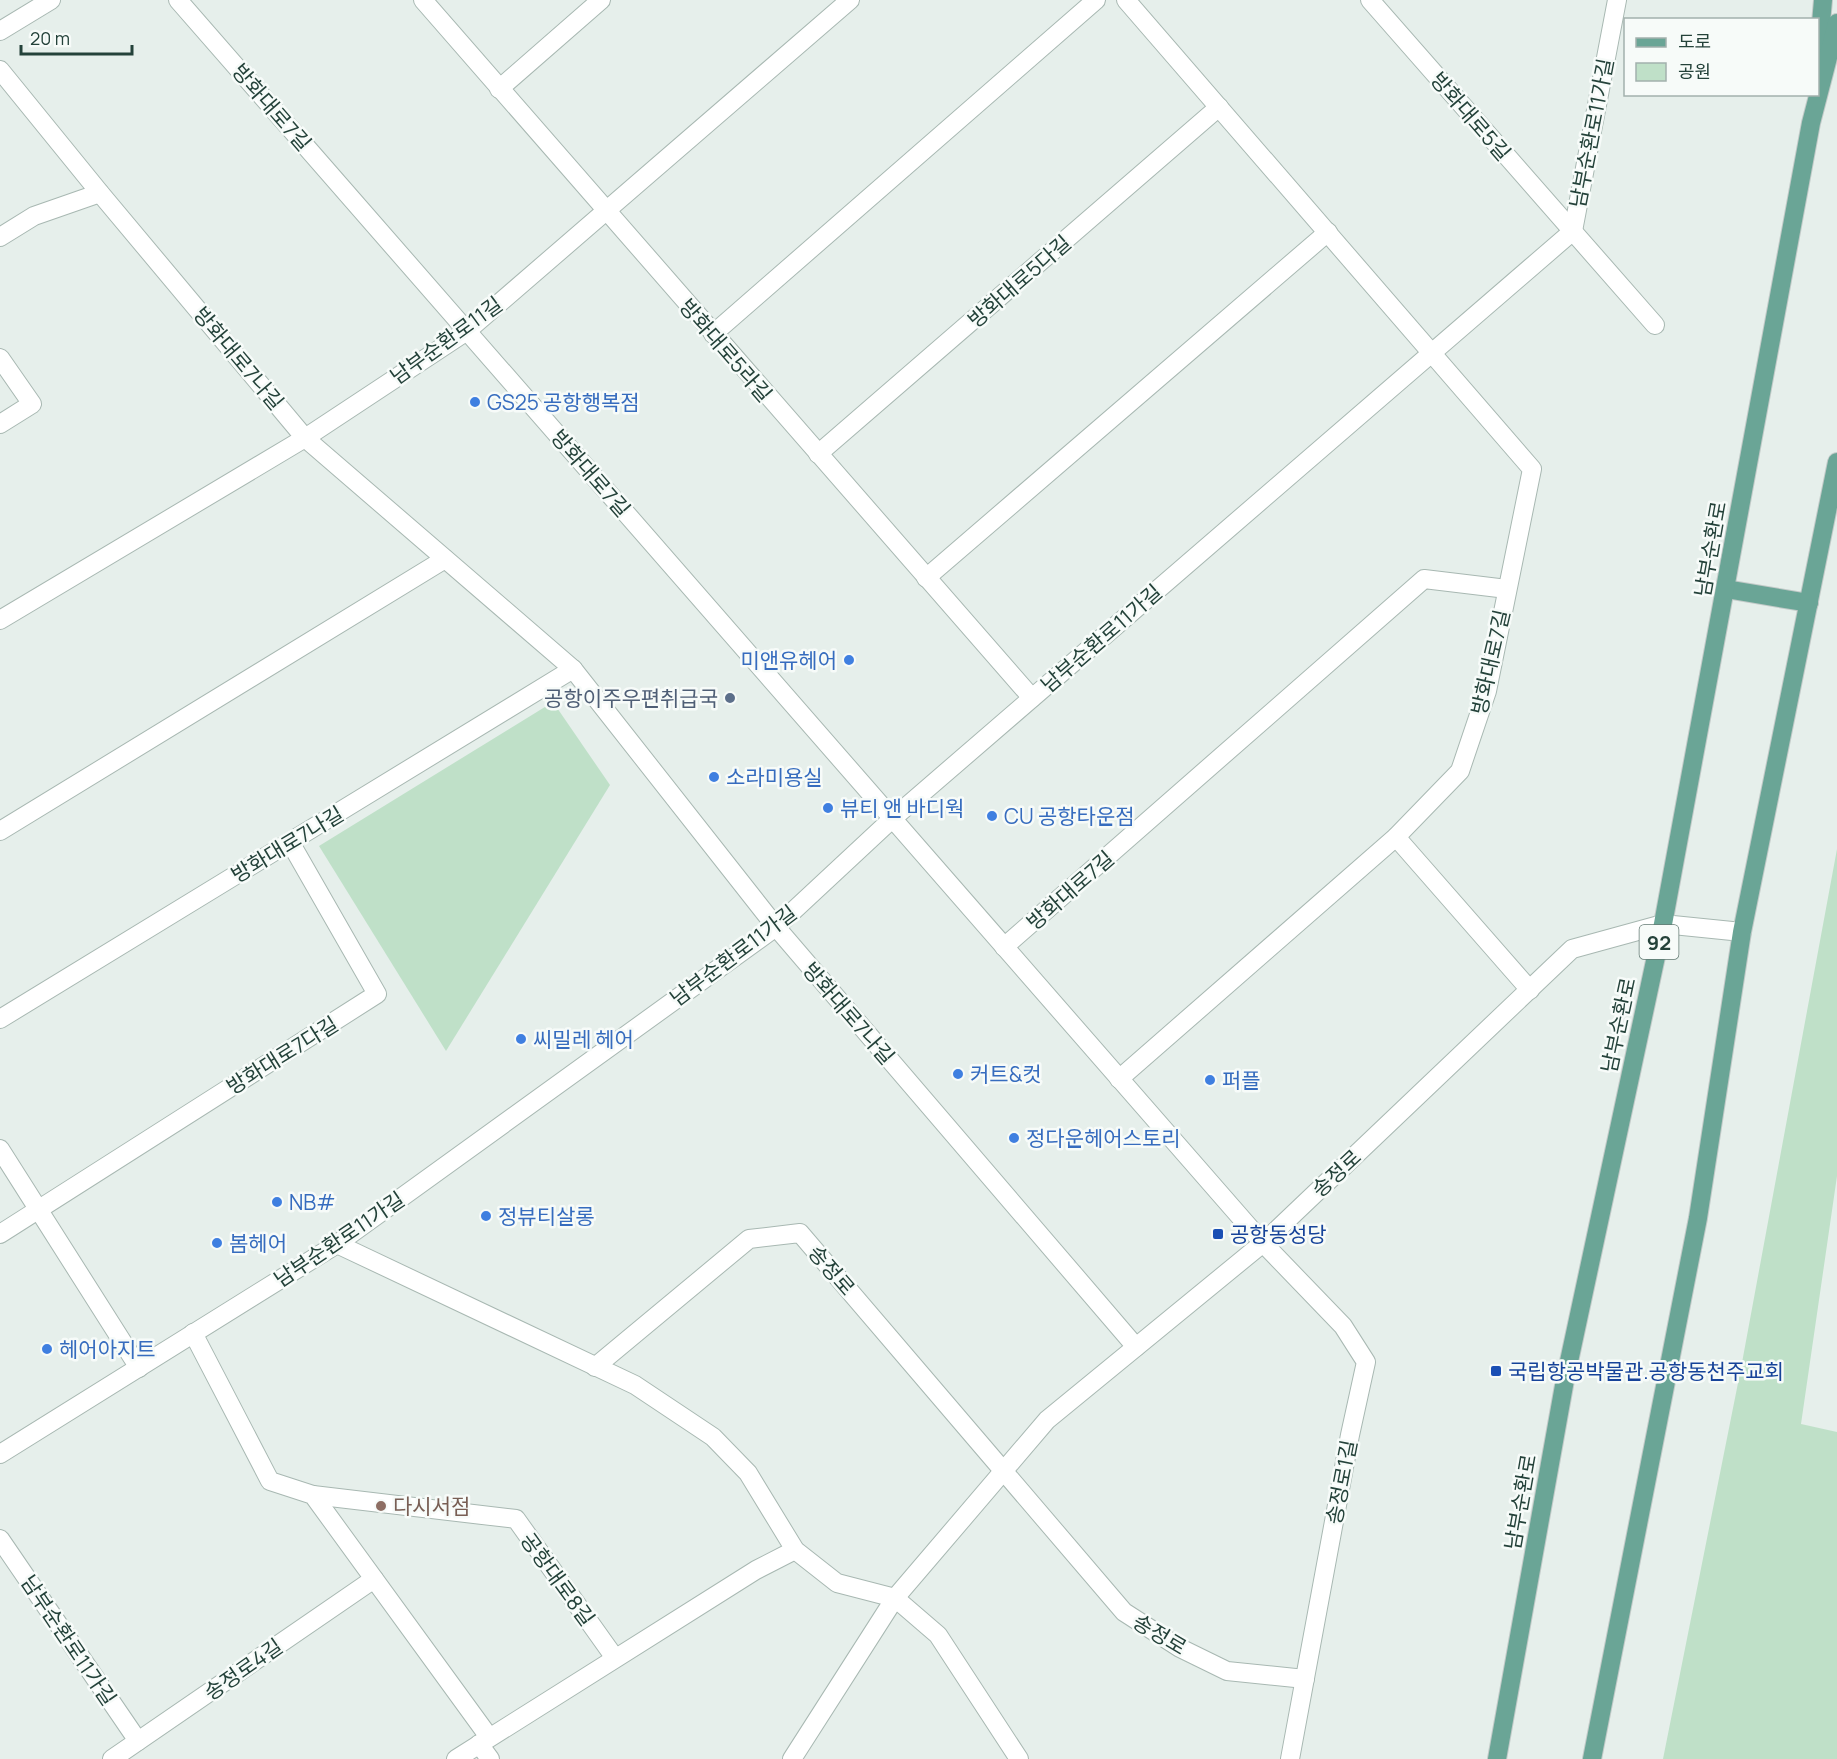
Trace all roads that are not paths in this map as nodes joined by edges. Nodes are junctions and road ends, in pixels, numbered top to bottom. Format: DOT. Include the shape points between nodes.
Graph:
graph roads {
  1 [pos="51,0"];
  2 [pos="178,0"];
  3 [pos="423,0"];
  4 [pos="601,0"];
  5 [pos="850,0"];
  6 [pos="1096,0"];
  7 [pos="1126,0"];
  8 [pos="1370,0"];
  9 [pos="1823,0"];
  10 [pos="1616,1"];
  11 [pos="1837,23"];
  12 [pos="0,31"];
  13 [pos="1819,46"];
  14 [pos="0,70"];
  15 [pos="499,89"];
  16 [pos="1819,92"];
  17 [pos="1814,96"];
  18 [pos="1818,96"];
  19 [pos="1219,107"];
  20 [pos="1811,123"];
  21 [pos="100,193"];
  22 [pos="605,212"];
  23 [pos="1573,231"];
  24 [pos="1328,232"];
  25 [pos="0,237"];
  26 [pos="1655,325"];
  27 [pos="467,331"];
  28 [pos="713,334"];
  29 [pos="1433,352"];
  30 [pos="0,358"];
  31 [pos="0,424"];
  32 [pos="305,438"];
  33 [pos="818,454"];
  34 [pos="1837,462"];
  35 [pos="445,559"];
  36 [pos="926,578"];
  37 [pos="1507,589"];
  38 [pos="1726,589"];
  39 [pos="1809,603"];
  40 [pos="0,620"];
  41 [pos="573,669"];
  42 [pos="1032,698"];
  43 [pos="892,819"];
  44 [pos="0,831"];
  45 [pos="1396,837"];
  46 [pos="290,842"];
  47 [pos="1663,924"];
  48 [pos="776,927"];
  49 [pos="1742,932"];
  50 [pos="1004,947"];
  51 [pos="1530,990"];
  52 [pos="0,1019"];
  53 [pos="1119,1079"];
  54 [pos="0,1149"];
  55 [pos="38,1209"];
  56 [pos="0,1234"];
  57 [pos="1263,1243"];
  58 [pos="337,1244"];
  59 [pos="193,1334"];
  60 [pos="1136,1347"];
  61 [pos="595,1367"];
  62 [pos="139,1368"];
  63 [pos="0,1454"];
  64 [pos="1004,1471"];
  65 [pos="313,1495"];
  66 [pos="0,1539"];
  67 [pos="795,1550"];
  68 [pos="374,1579"];
  69 [pos="895,1598"];
  70 [pos="615,1658"];
  71 [pos="1305,1679"];
  72 [pos="484,1740"];
  73 [pos="138,1741"];
  74 [pos="112,1759"];
  75 [pos="456,1759"];
  76 [pos="490,1759"];
  77 [pos="792,1759"];
  78 [pos="1019,1759"];
  79 [pos="1290,1759"];
  80 [pos="1497,1759"];
  81 [pos="1592,1759"];
  1 -- 12 [label="street"];
  2 -- 27 [label="street, 방화대로7길"];
  3 -- 15 [label="street, 방화대로5라길"];
  4 -- 15 [label="street"];
  5 -- 22 [label="street, 남부순환로11길"];
  6 -- 28 [label="street"];
  7 -- 19 [label="street"];
  8 -- 23 [label="street, 방화대로5길"];
  9 -- 13 [label="main road"];
  10 -- 23 [label="street, 남부순환로11가길"];
  11 -- 16 [label="main road, 남부순환로 / 92"];
  14 -- 21 [label="street, 방화대로7나길"];
  15 -- 22 [label="street, 방화대로5라길"];
  17 -- 20 [label="main road, 남부순환로 / 92"];
  18 -- 20 [label="main road, 남부순환로 / 92"];
  19 -- 24 [label="street"];
  19 -- 33 [label="street, 방화대로5다길"];
  20 -- 38 [label="main road, 남부순환로 / 92"];
  21 -- 25 [label="street" via="34,216"];
  21 -- 32 [label="street, 방화대로7나길"];
  22 -- 27 [label="street, 남부순환로11길"];
  22 -- 28 [label="street, 방화대로5라길"];
  23 -- 26 [label="street, 남부순환로11가길"];
  23 -- 29 [label="street, 남부순환로11가길"];
  24 -- 29 [label="street"];
  24 -- 36 [label="street"];
  27 -- 32 [label="street, 남부순환로11길"];
  27 -- 43 [label="street, 방화대로7길"];
  28 -- 33 [label="street, 방화대로5라길"];
  29 -- 37 [label="street" via="1532,469"];
  29 -- 42 [label="street, 남부순환로11가길"];
  30 -- 31 [label="street" via="32,404"];
  32 -- 35 [label="street, 방화대로7나길"];
  32 -- 40 [label="street, 남부순환로11길"];
  33 -- 36 [label="street, 방화대로5라길"];
  34 -- 39 [label="main road"];
  35 -- 41 [label="street, 방화대로7나길"];
  35 -- 44 [label="street"];
  36 -- 42 [label="street, 방화대로5라길"];
  37 -- 45 [label="street, 방화대로7길" via="1487,691 1460,771"];
  37 -- 50 [label="street, 방화대로7길" via="1424,579"];
  38 -- 39 [label="main road"];
  38 -- 47 [label="main road, 남부순환로 / 92"];
  39 -- 49 [label="main road"];
  41 -- 46 [label="street, 방화대로7나길"];
  41 -- 48 [label="street, 방화대로7나길"];
  42 -- 43 [label="street, 남부순환로11가길"];
  43 -- 48 [label="street, 남부순환로11가길"];
  43 -- 50 [label="street, 방화대로7길"];
  45 -- 51 [label="street"];
  45 -- 53 [label="street, 방화대로7길"];
  46 -- 52 [label="street, 방화대로7나길"];
  46 -- 55 [label="street, 방화대로7다길" via="377,994"];
  47 -- 49 [label="street, 송정로"];
  47 -- 51 [label="street, 송정로" via="1572,949"];
  47 -- 80 [label="main road, 남부순환로 / 92" via="1565,1380"];
  48 -- 58 [label="street, 남부순환로11가길"];
  48 -- 60 [label="street, 방화대로7나길"];
  49 -- 81 [label="main road" via="1698,1218"];
  50 -- 53 [label="street, 방화대로7길"];
  51 -- 57 [label="street, 송정로"];
  53 -- 57 [label="street, 방화대로7길"];
  54 -- 55 [label="street"];
  55 -- 56 [label="street"];
  55 -- 62 [label="street"];
  57 -- 60 [label="street, 송정로"];
  57 -- 71 [label="street, 송정로1길" via="1343,1326 1366,1362"];
  58 -- 59 [label="street, 남부순환로11가길"];
  58 -- 61 [label="street"];
  59 -- 62 [label="street, 남부순환로11가길"];
  59 -- 65 [label="street, 공항대로8길" via="270,1481"];
  60 -- 64 [label="street, 송정로" via="1047,1420"];
  61 -- 64 [label="street, 송정로" via="749,1239 800,1233"];
  61 -- 67 [label="street" via="635,1385 714,1437 748,1473"];
  62 -- 63 [label="street, 남부순환로11가길"];
  64 -- 69 [label="street, 송정로"];
  64 -- 71 [label="street, 송정로" via="1124,1612 1227,1671"];
  65 -- 68 [label="street"];
  65 -- 70 [label="street, 공항대로8길" via="516,1519"];
  66 -- 73 [label="street, 남부순환로11가길"];
  67 -- 69 [label="street" via="837,1583"];
  67 -- 70 [label="street"];
  68 -- 72 [label="street"];
  68 -- 73 [label="street, 송정로4길"];
  69 -- 77 [label="street, 송정로"];
  69 -- 78 [label="street" via="938,1635"];
  70 -- 72 [label="street"];
  71 -- 79 [label="street, 송정로1길"];
  72 -- 75 [label="street"];
  72 -- 76 [label="street"];
  73 -- 74 [label="street, 송정로4길"];
}
